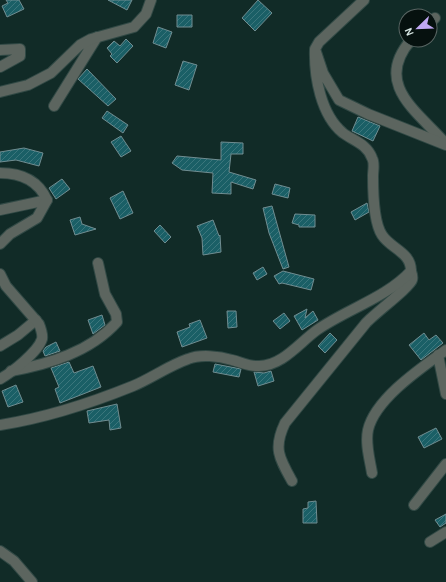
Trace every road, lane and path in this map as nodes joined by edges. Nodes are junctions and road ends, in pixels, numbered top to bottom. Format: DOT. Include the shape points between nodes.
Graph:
graph roads {
  1 [pos="151,0"];
  2 [pos="364,0"];
  3 [pos="97,37"];
  4 [pos="406,48"];
  5 [pos="315,49"];
  6 [pos="0,50"];
  7 [pos="0,67"];
  8 [pos="0,92"];
  9 [pos="54,106"];
  10 [pos="446,145"];
  11 [pos="0,173"];
  12 [pos="47,200"];
  13 [pos="0,210"];
  14 [pos="0,244"];
  15 [pos="98,263"];
  16 [pos="411,271"];
  17 [pos="0,274"];
  18 [pos="36,320"];
  19 [pos="0,346"];
  20 [pos="442,352"];
  21 [pos="11,371"];
  22 [pos="0,379"];
  23 [pos="446,394"];
  24 [pos="0,425"];
  25 [pos="446,464"];
  26 [pos="372,473"];
  27 [pos="292,481"];
  28 [pos="414,505"];
  29 [pos="446,532"];
  30 [pos="430,542"];
  31 [pos="0,551"];
  32 [pos="32,582"];
  1 -- 3 [label="street" via="146,14 134,27"];
  2 -- 5 [label="street" via="319,42"];
  3 -- 8 [label="street" via="80,45 46,76 28,85"];
  3 -- 9 [label="street"];
  4 -- 10 [label="street" via="398,62 398,84 407,104"];
  5 -- 10 [label="street" via="323,74 339,100"];
  5 -- 16 [label="street" via="314,65 317,79 331,121 343,133 367,147 373,159 378,226 382,236 411,263"];
  6 -- 7 [label="street" via="20,49 20,56"];
  11 -- 12 [label="street" via="22,175 34,182"];
  12 -- 13 [label="street"];
  12 -- 14 [label="street" via="37,218 10,234"];
  15 -- 21 [label="street" via="105,294 116,314 117,322 111,330 74,353"];
  16 -- 24 [label="street" via="403,280 382,294 336,318 283,358 271,364 259,366 214,356 190,358 134,385 86,403"];
  16 -- 27 [label="street" via="412,280 409,287 377,311 285,422 278,440 278,451"];
  17 -- 18 [label="street" via="6,286"];
  18 -- 19 [label="street"];
  18 -- 21 [label="street" via="42,330 42,339 34,352"];
  20 -- 23 [label="street"];
  20 -- 26 [label="street" via="396,390 377,410 368,431"];
  21 -- 22 [label="street"];
  25 -- 28 [label="street"];
  29 -- 30 [label="street"];
  31 -- 32 [label="street" via="14,561"];
}
